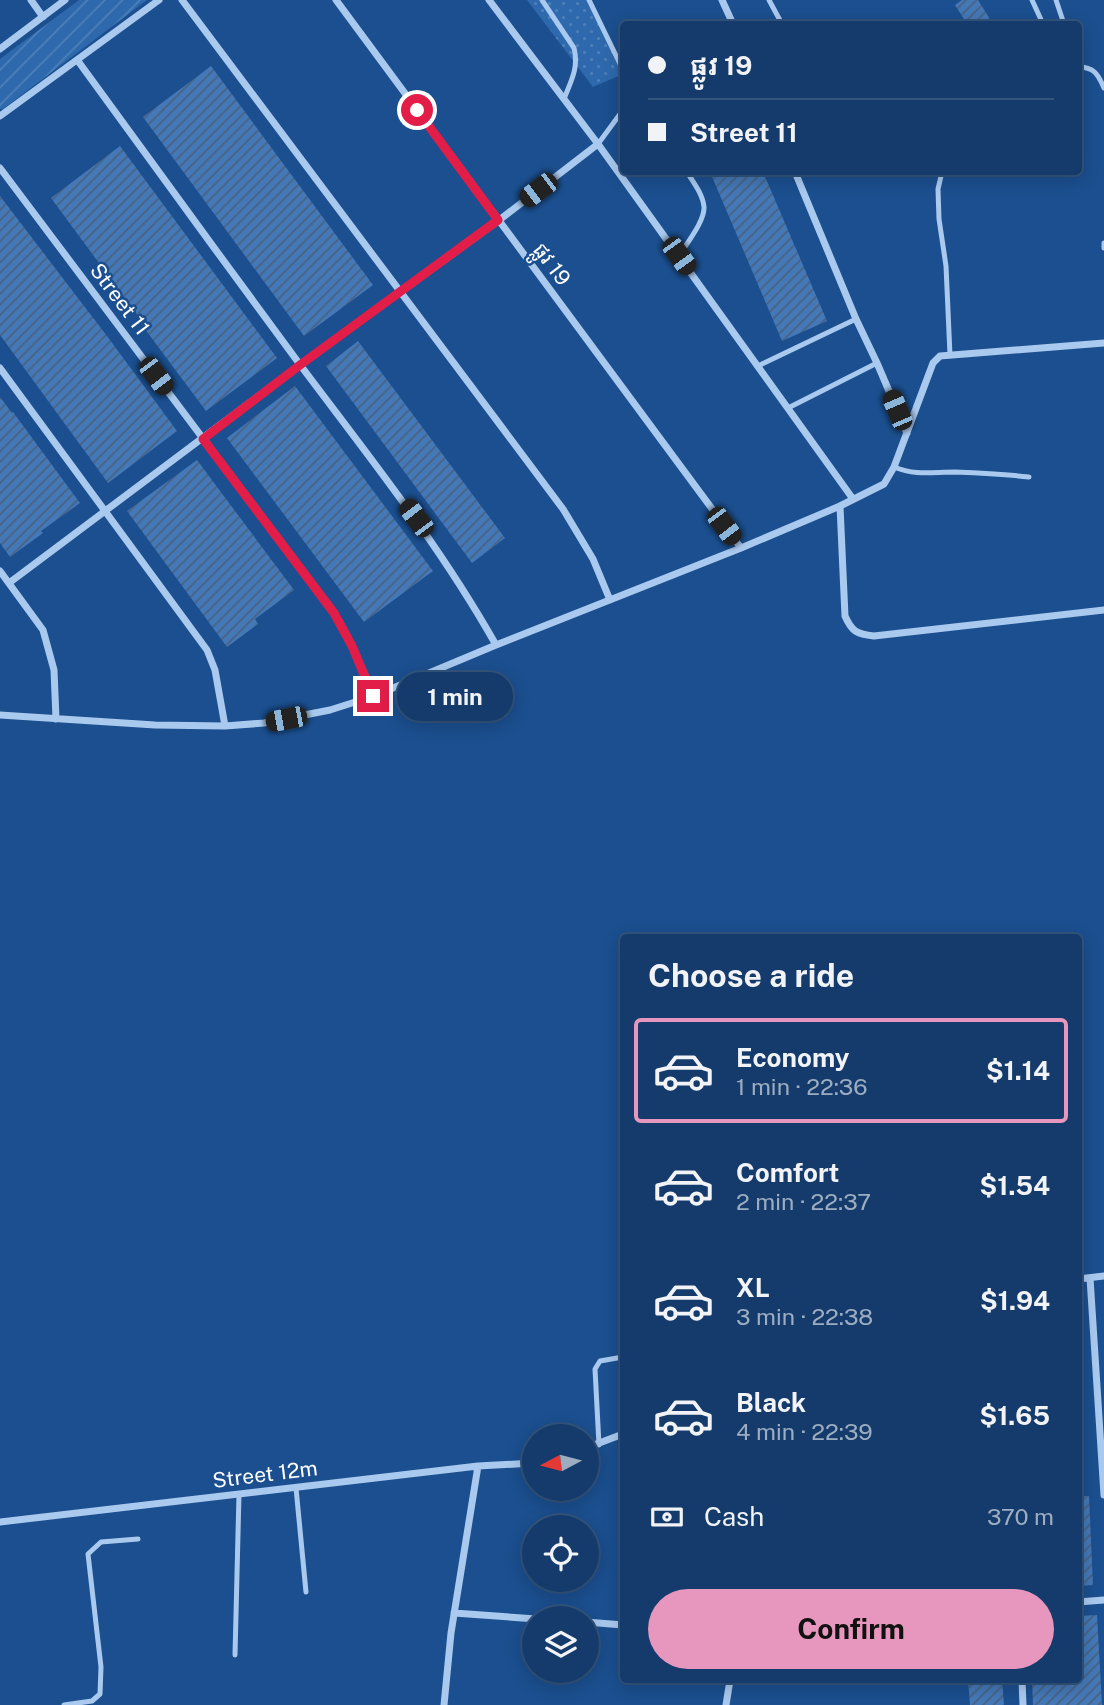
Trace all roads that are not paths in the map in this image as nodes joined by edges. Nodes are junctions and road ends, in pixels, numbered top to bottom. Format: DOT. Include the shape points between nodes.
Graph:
graph roads {
  1 [pos="31,0"];
  2 [pos="65,0"];
  3 [pos="159,0"];
  4 [pos="182,0"];
  5 [pos="337,0"];
  6 [pos="489,0"];
  7 [pos="542,0"];
  8 [pos="589,0"];
  9 [pos="722,0"];
  10 [pos="769,0"];
  11 [pos="1032,0"];
  12 [pos="1056,0"];
  13 [pos="43,17"];
  14 [pos="732,21"];
  15 [pos="780,21"];
  16 [pos="1042,21"];
  17 [pos="1063,21"];
  18 [pos="0,49"];
  19 [pos="78,61"];
  20 [pos="620,64"];
  21 [pos="1082,67"];
  22 [pos="1104,88"];
  23 [pos="564,99"];
  24 [pos="620,114"];
  25 [pos="0,116"];
  26 [pos="598,144"];
  27 [pos="0,168"];
  28 [pos="620,174"];
  29 [pos="620,175"];
  30 [pos="689,175"];
  31 [pos="796,175"];
  32 [pos="941,175"];
  33 [pos="498,220"];
  34 [pos="679,256"];
  35 [pos="400,293"];
  36 [pos="856,319"];
  37 [pos="1104,343"];
  38 [pos="950,355"];
  39 [pos="877,363"];
  40 [pos="300,365"];
  41 [pos="758,366"];
  42 [pos="0,368"];
  43 [pos="788,408"];
  44 [pos="907,433"];
  45 [pos="203,439"];
  46 [pos="894,467"];
  47 [pos="1029,477"];
  48 [pos="853,499"];
  49 [pos="841,506"];
  50 [pos="106,512"];
  51 [pos="741,548"];
  52 [pos="0,571"];
  53 [pos="9,583"];
  54 [pos="610,600"];
  55 [pos="1104,610"];
  56 [pos="496,645"];
  57 [pos="373,696"];
  58 [pos="0,715"];
  59 [pos="56,719"];
  60 [pos="225,726"];
  61 [pos="1104,1276"];
  62 [pos="1090,1278"];
  63 [pos="1082,1279"];
  64 [pos="620,1358"];
  65 [pos="598,1424"];
  66 [pos="620,1435"];
  67 [pos="599,1445"];
  68 [pos="522,1464"];
  69 [pos="478,1466"];
  70 [pos="296,1488"];
  71 [pos="239,1494"];
  72 [pos="1104,1495"];
  73 [pos="0,1522"];
  74 [pos="138,1539"];
  75 [pos="306,1592"];
  76 [pos="1104,1600"];
  77 [pos="1082,1602"];
  78 [pos="454,1613"];
  79 [pos="522,1618"];
  80 [pos="599,1623"];
  81 [pos="620,1625"];
  82 [pos="235,1655"];
  83 [pos="730,1683"];
  84 [pos="1021,1683"];
  85 [pos="64,1705"];
  86 [pos="444,1705"];
  87 [pos="726,1705"];
  88 [pos="1023,1705"];
  1 -- 13 [label="street"];
  2 -- 13 [label="street"];
  3 -- 19 [label="street"];
  4 -- 35 [label="street"];
  5 -- 33 [label="street, ផ្លូវ 19"];
  6 -- 23 [label="street"];
  7 -- 23 [label="lane" via="576,56"];
  8 -- 20 [label="lane"];
  9 -- 14 [label="street"];
  10 -- 15 [label="lane"];
  11 -- 16 [label="lane"];
  12 -- 17 [label="lane"];
  13 -- 18 [label="street"];
  19 -- 25 [label="street"];
  19 -- 40 [label="street"];
  21 -- 22 [label="lane" via="1092,68"];
  23 -- 26 [label="street"];
  24 -- 26 [label="lane"];
  26 -- 28 [label="street"];
  26 -- 33 [label="street"];
  27 -- 45 [label="street, Street 11"];
  29 -- 34 [label="street"];
  30 -- 34 [label="lane" via="704,209"];
  31 -- 36 [label="street"];
  32 -- 38 [label="lane" via="939,219"];
  33 -- 35 [label="street"];
  33 -- 51 [label="street, ផ្លូវ 19"];
  34 -- 41 [label="street"];
  35 -- 40 [label="street"];
  35 -- 54 [label="street" via="563,509 593,559"];
  36 -- 39 [label="street"];
  36 -- 41 [label="lane"];
  37 -- 38 [label="street"];
  38 -- 44 [label="street" via="933,363"];
  39 -- 43 [label="lane"];
  39 -- 44 [label="street"];
  40 -- 45 [label="street"];
  40 -- 56 [label="street" via="416,518"];
  41 -- 43 [label="street"];
  42 -- 50 [label="street"];
  43 -- 48 [label="street"];
  44 -- 46 [label="street"];
  45 -- 50 [label="street"];
  45 -- 57 [label="street, Street 11" via="334,613"];
  46 -- 47 [label="lane" via="919,474"];
  46 -- 48 [label="street" via="884,484"];
  48 -- 49 [label="street"];
  49 -- 51 [label="street"];
  49 -- 55 [label="street" via="845,616 855,632 874,636"];
  50 -- 53 [label="street"];
  50 -- 60 [label="street" via="207,650"];
  51 -- 54 [label="street"];
  52 -- 53 [label="street"];
  53 -- 59 [label="street" via="43,630 54,670"];
  54 -- 56 [label="street"];
  56 -- 57 [label="street"];
  57 -- 60 [label="street" via="330,710"];
  58 -- 59 [label="street"];
  59 -- 60 [label="street"];
  61 -- 62 [label="street"];
  62 -- 63 [label="street"];
  62 -- 72 [label="street"];
  64 -- 65 [label="lane" via="600,1361 595,1369"];
  66 -- 67 [label="street"];
  68 -- 69 [label="street, Street 12m"];
  69 -- 70 [label="street, Street 12m"];
  69 -- 78 [label="street"];
  70 -- 71 [label="street, Street 12m"];
  70 -- 75 [label="lane"];
  71 -- 73 [label="street, Street 12m"];
  71 -- 82 [label="lane"];
  74 -- 85 [label="lane" via="101,1542 88,1554 100,1694 92,1701"];
  76 -- 77 [label="street"];
  78 -- 79 [label="street"];
  78 -- 86 [label="street"];
  80 -- 81 [label="street"];
  83 -- 87 [label="street"];
  84 -- 88 [label="street"];
}
